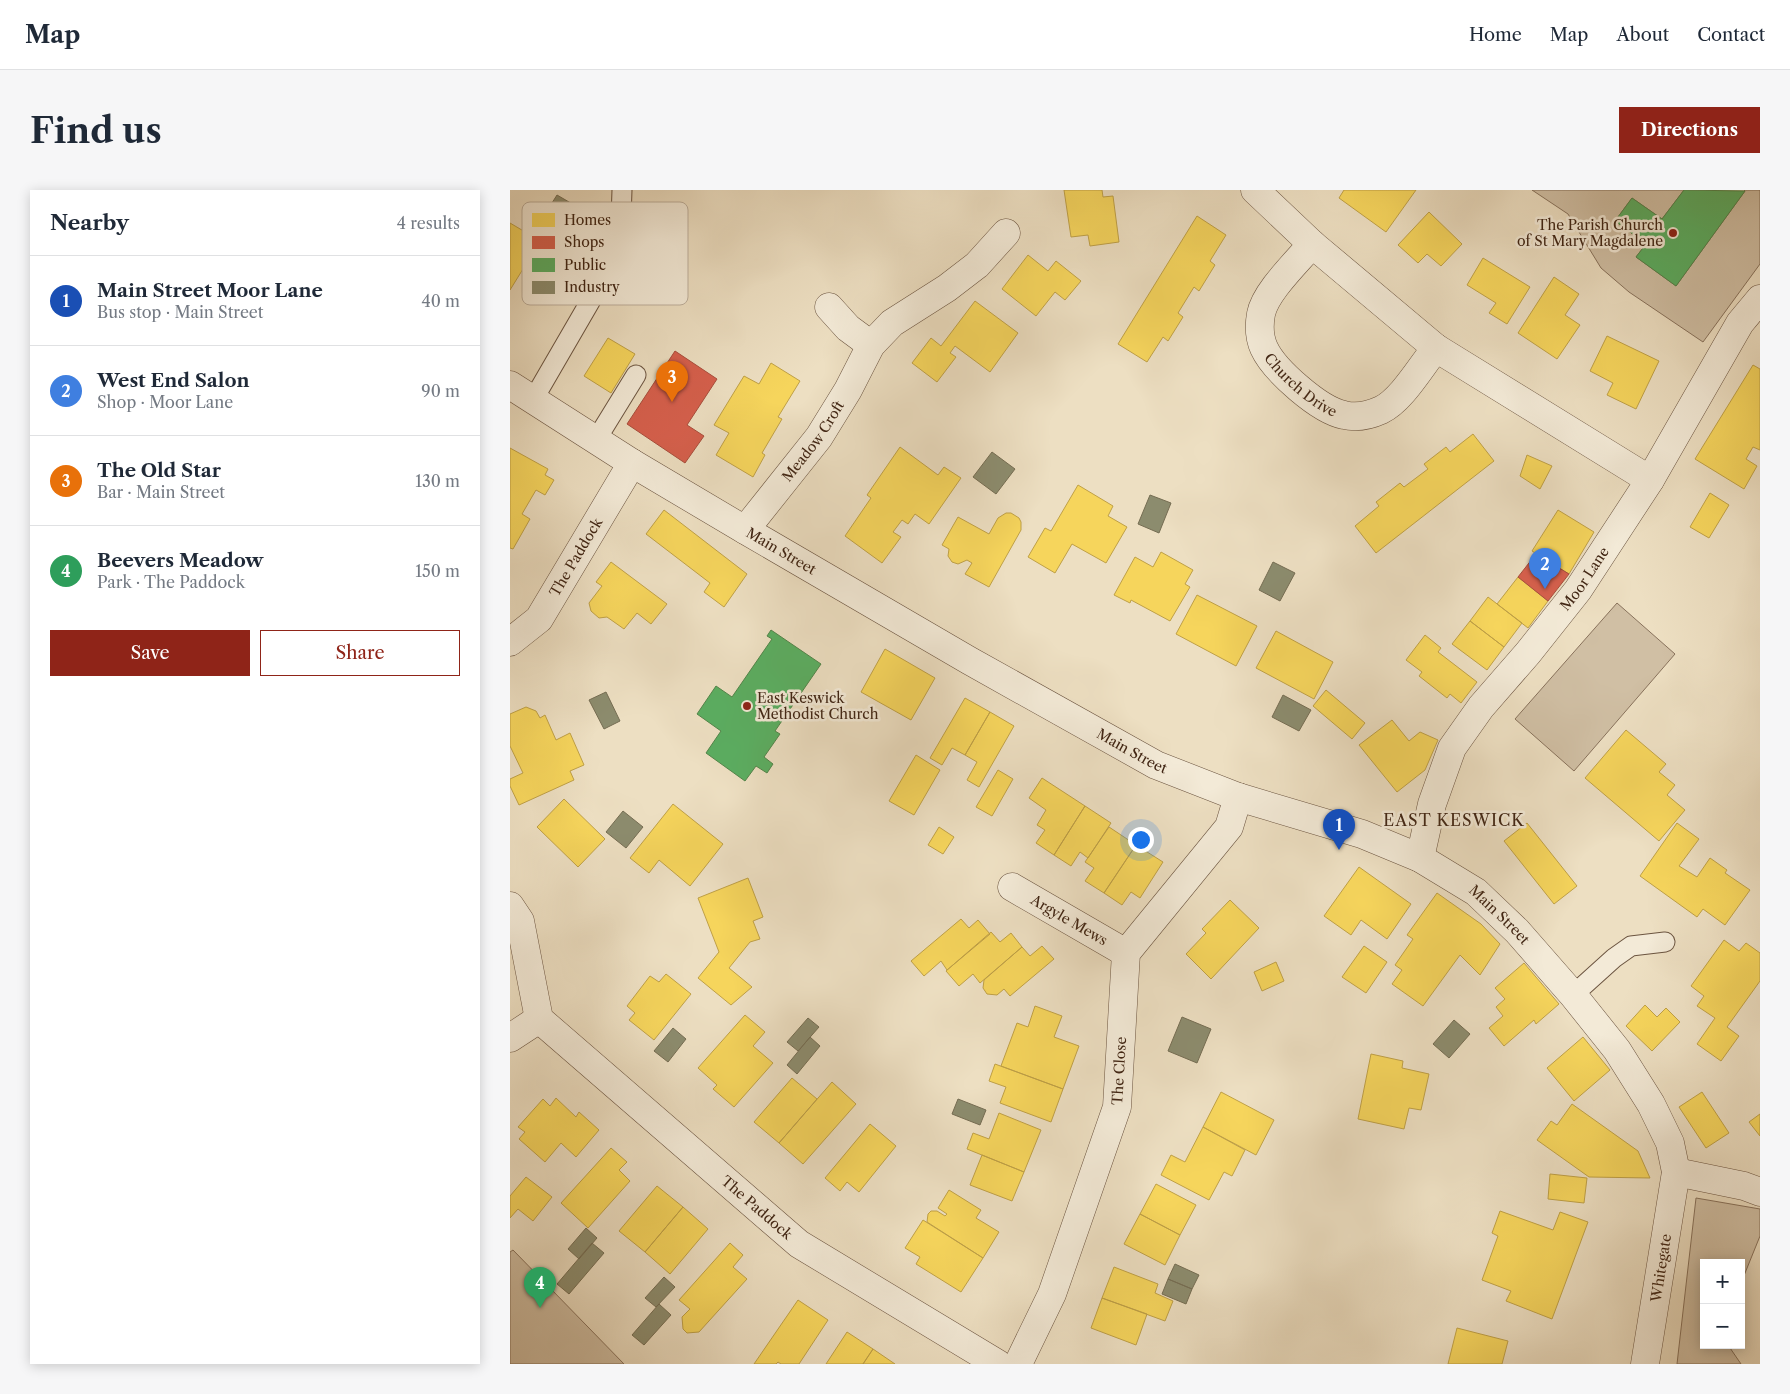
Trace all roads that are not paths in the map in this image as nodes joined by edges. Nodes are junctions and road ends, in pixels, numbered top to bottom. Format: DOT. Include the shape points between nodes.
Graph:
graph roads {
  1 [pos="1255,190"];
  2 [pos="1006,233"];
  3 [pos="1312,244"];
  4 [pos="1760,299"];
  5 [pos="588,305"];
  6 [pos="829,307"];
  7 [pos="871,345"];
  8 [pos="1436,348"];
  9 [pos="636,375"];
  10 [pos="510,386"];
  11 [pos="533,400"];
  12 [pos="596,440"];
  13 [pos="632,463"];
  14 [pos="1650,480"];
  15 [pos="745,530"];
  16 [pos="510,642"];
  17 [pos="1238,797"];
  18 [pos="1420,858"];
  19 [pos="1012,887"];
  20 [pos="510,906"];
  21 [pos="1666,942"];
  22 [pos="1126,953"];
  23 [pos="1573,995"];
  24 [pos="539,1019"];
  25 [pos="510,1038"];
  26 [pos="1676,1172"];
  27 [pos="1760,1192"];
  28 [pos="998,1364"];
  29 [pos="1018,1364"];
  30 [pos="1646,1364"];
  1 -- 3 [label="street"];
  2 -- 7 [label="street, Meadow Croft" via="977,265 892,323"];
  3 -- 8 [label="street"];
  3 -- 8 [label="street, Church Drive" via="1267,297 1259,330 1271,361 1311,398 1344,416 1364,416 1382,410 1397,398"];
  4 -- 14 [label="street, Moor Lane" via="1740,323"];
  5 -- 11 [label="lane"];
  6 -- 7 [label="street" via="848,328"];
  7 -- 15 [label="street, Meadow Croft" via="819,437"];
  8 -- 14 [label="street"];
  9 -- 12 [label="lane"];
  10 -- 11 [label="street, Main Street"];
  11 -- 12 [label="street, Main Street"];
  12 -- 13 [label="street, Main Street"];
  13 -- 15 [label="street, Main Street"];
  13 -- 16 [label="street, The Paddock" via="539,619"];
  14 -- 18 [label="street, Moor Lane" via="1578,590 1481,706 1452,748 1432,804"];
  15 -- 17 [label="street, Main Street" via="1156,765"];
  17 -- 18 [label="street, Main Street" via="1362,834"];
  17 -- 22 [label="street" via="1228,827"];
  18 -- 23 [label="street, Main Street" via="1476,892 1517,931"];
  19 -- 22 [label="street, Argyle Mews"];
  20 -- 24 [label="street" via="520,921"];
  21 -- 23 [label="lane" via="1631,946"];
  22 -- 29 [label="street, The Close" via="1116,1107 1052,1294"];
  23 -- 26 [label="street, Main Street" via="1617,1050 1651,1104 1670,1143"];
  24 -- 25 [label="street"];
  24 -- 28 [label="street, The Paddock" via="799,1244"];
  26 -- 27 [label="street"];
  26 -- 30 [label="street, Whitegate"];
}
